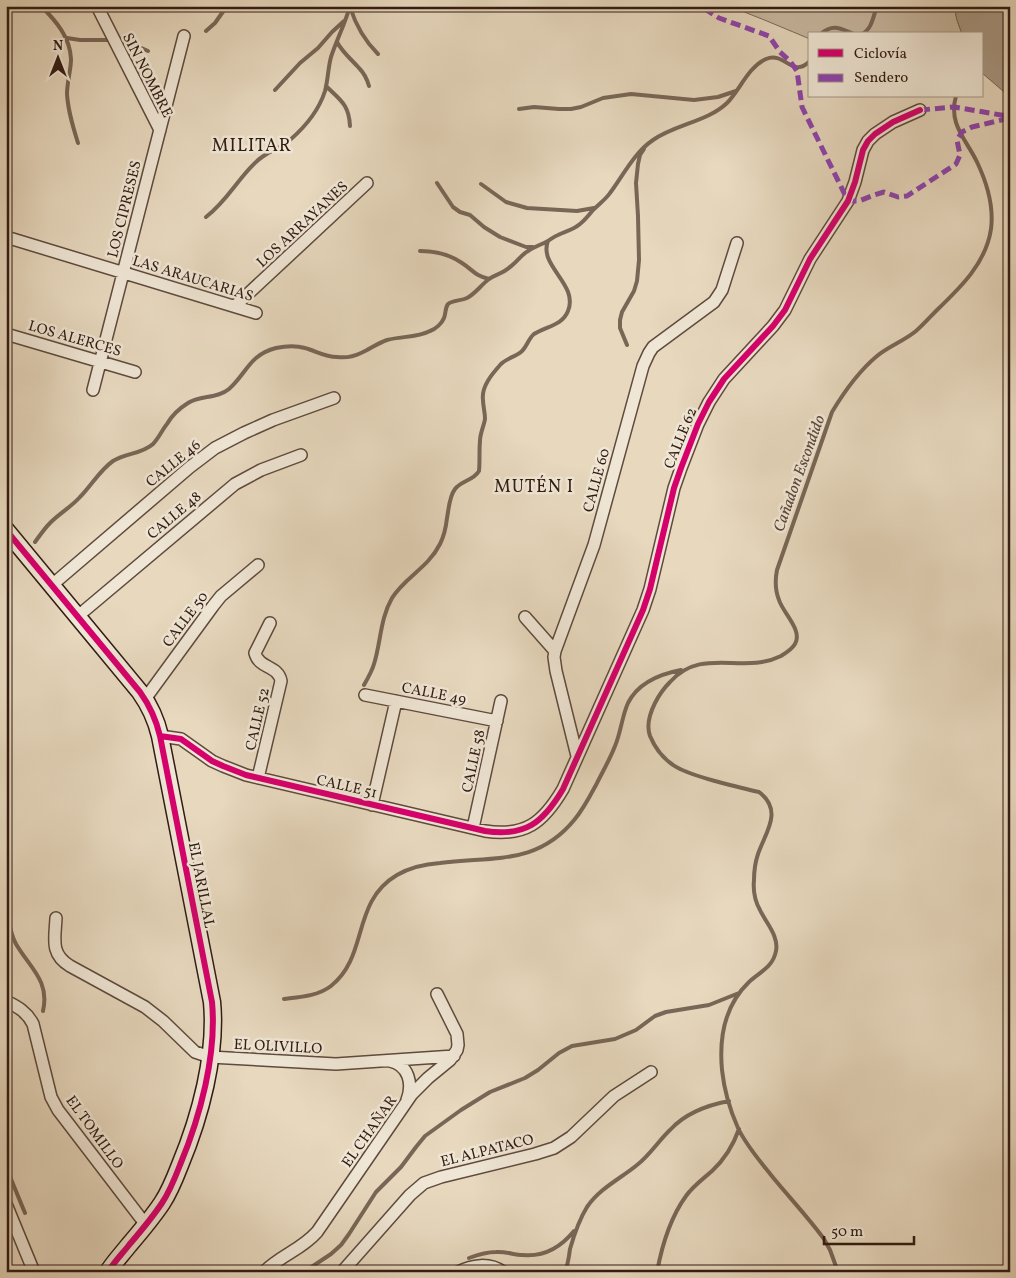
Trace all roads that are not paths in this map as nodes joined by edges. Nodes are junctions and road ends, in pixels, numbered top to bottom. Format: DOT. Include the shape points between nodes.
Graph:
graph roads {
  1 [pos="97,6"];
  2 [pos="184,36"];
  3 [pos="920,110"];
  4 [pos="160,130"];
  5 [pos="367,183"];
  6 [pos="6,237"];
  7 [pos="737,244"];
  8 [pos="123,273"];
  9 [pos="235,306"];
  10 [pos="256,313"];
  11 [pos="6,334"];
  12 [pos="100,362"];
  13 [pos="135,372"];
  14 [pos="93,390"];
  15 [pos="334,398"];
  16 [pos="301,455"];
  17 [pos="6,530"];
  18 [pos="258,565"];
  19 [pos="52,585"];
  20 [pos="78,616"];
  21 [pos="525,617"];
  22 [pos="270,623"];
  23 [pos="555,651"];
  24 [pos="365,695"];
  25 [pos="145,699"];
  26 [pos="396,701"];
  27 [pos="501,701"];
  28 [pos="497,721"];
  29 [pos="160,736"];
  30 [pos="578,756"];
  31 [pos="258,778"];
  32 [pos="372,805"];
  33 [pos="534,823"];
  34 [pos="473,828"];
  35 [pos="56,918"];
  36 [pos="437,994"];
  37 [pos="6,1001"];
  38 [pos="454,1056"];
  39 [pos="210,1057"];
  40 [pos="386,1061"];
  41 [pos="651,1072"];
  42 [pos="405,1104"];
  43 [pos="6,1204"];
  44 [pos="146,1225"];
  45 [pos="34,1272"];
  46 [pos="108,1272"];
  47 [pos="264,1272"];
  48 [pos="342,1272"];
  49 [pos="458,1272"];
  50 [pos="502,1272"];
  1 -- 4 [label="street, SIN NOMBRE"];
  2 -- 4 [label="street, LOS CIPRESES"];
  3 -- 30 [label="street, CALLE 62" via="893,122 868,141 848,201 810,259 785,310 724,379 706,408 680,468 647,599"];
  4 -- 8 [label="street, LOS CIPRESES"];
  5 -- 9 [label="street, LOS ARRAYANES"];
  6 -- 8 [label="street, LAS ARAUCARIAS"];
  7 -- 23 [label="street, CALLE 60" via="719,296 709,307 653,347 646,359 594,546"];
  8 -- 9 [label="street, LAS ARAUCARIAS"];
  8 -- 12 [label="street, LOS CIPRESES"];
  9 -- 10 [label="street, LAS ARAUCARIAS"];
  11 -- 12 [label="street, LOS ALERCES"];
  12 -- 13 [label="street, LOS ALERCES"];
  12 -- 14 [label="street, LOS CIPRESES"];
  15 -- 19 [label="street, CALLE 46" via="265,423 208,453"];
  16 -- 20 [label="street, CALLE 48" via="235,484"];
  17 -- 19 [label="street, EL JARILLAL"];
  18 -- 25 [label="street, CALLE 50" via="213,606"];
  19 -- 20 [label="street, EL JARILLAL"];
  20 -- 25 [label="street, EL JARILLAL"];
  21 -- 23 [label="street"];
  22 -- 31 [label="street, CALLE 52" via="255,653 257,660 278,673 281,681"];
  23 -- 30 [label="street, CALLE 60" via="556,671"];
  24 -- 26 [label="street, CALLE 49"];
  25 -- 29 [label="street, EL JARILLAL"];
  26 -- 28 [label="street, CALLE 49"];
  26 -- 32 [label="street"];
  27 -- 28 [label="street, CALLE 58"];
  28 -- 34 [label="street, CALLE 58"];
  29 -- 31 [label="street, CALLE 51" via="186,741 212,761"];
  29 -- 39 [label="street, EL JARILLAL" via="210,990 213,1029"];
  30 -- 33 [label="street, CALLE 62" via="557,799"];
  31 -- 32 [label="street, CALLE 51"];
  32 -- 34 [label="street, CALLE 51"];
  33 -- 34 [label="street, CALLE 51" via="506,833"];
  35 -- 39 [label="street, EL OLIVILLO" via="55,944 61,959 145,1007 195,1052"];
  36 -- 38 [label="street" via="457,1034"];
  37 -- 44 [label="street, EL TOMILLO" via="30,1017 51,1097 58,1110"];
  38 -- 40 [label="street, EL OLIVILLO"];
  38 -- 42 [label="street, EL CHAÑAR" via="419,1086"];
  39 -- 40 [label="street, EL OLIVILLO" via="324,1064"];
  39 -- 44 [label="street, EL JARILLAL" via="186,1150 170,1189"];
  40 -- 42 [label="street" via="402,1066 408,1075 410,1091"];
  41 -- 48 [label="street, EL ALPATACO" via="614,1096 571,1137 554,1148 424,1183"];
  42 -- 47 [label="street, EL CHAÑAR" via="317,1232 304,1245 277,1260"];
  43 -- 45 [label="street"];
  44 -- 46 [label="street, EL JARILLAL"];
  49 -- 50 [label="street" via="478,1266 493,1267"];
}
